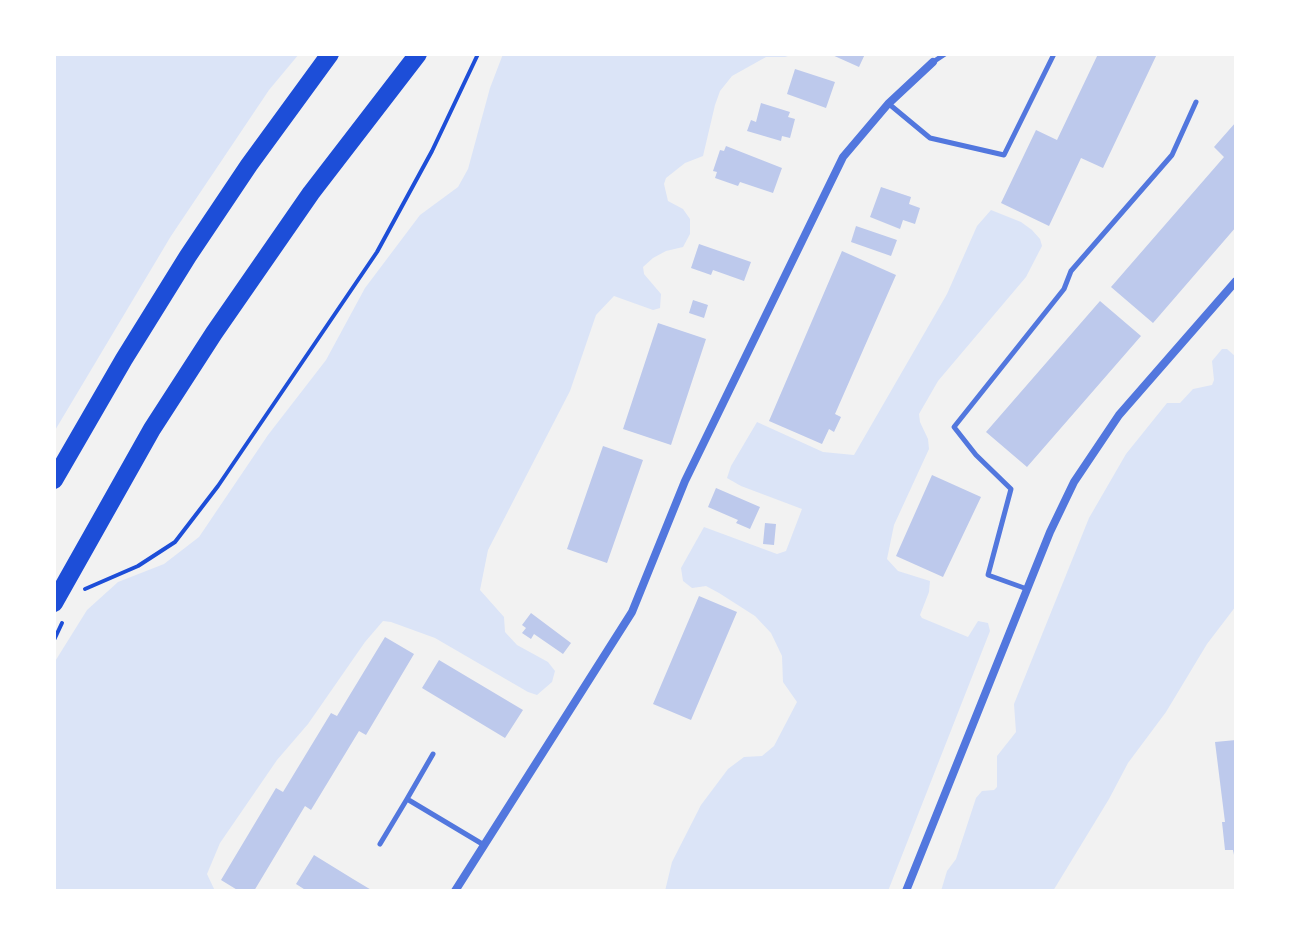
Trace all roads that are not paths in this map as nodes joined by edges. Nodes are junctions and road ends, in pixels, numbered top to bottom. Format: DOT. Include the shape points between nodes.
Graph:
graph roads {
  1 [pos="330,54"];
  2 [pos="418,54"];
  3 [pos="945,54"];
  4 [pos="1054,54"];
  5 [pos="933,62"];
  6 [pos="1196,102"];
  7 [pos="888,104"];
  8 [pos="1236,281"];
  9 [pos="54,480"];
  10 [pos="1027,589"];
  11 [pos="60,608"];
  12 [pos="433,754"];
  13 [pos="407,799"];
  14 [pos="380,844"];
  15 [pos="484,845"];
  16 [pos="455,891"];
  17 [pos="906,891"];
  1 -- 9 [label="highway" via="188,256"];
  2 -- 11 [label="highway" via="311,193 214,333 139,452"];
  3 -- 5 [label="lane"];
  4 -- 7 [label="lane" via="1004,155 930,138"];
  5 -- 7 [label="street"];
  6 -- 10 [label="lane" via="1172,155 1071,271 1064,289 954,427 1011,489 988,575"];
  7 -- 15 [label="street" via="843,157 685,481 632,612"];
  8 -- 10 [label="street" via="1090,454"];
  10 -- 17 [label="street"];
  12 -- 13 [label="lane"];
  13 -- 14 [label="lane"];
  13 -- 15 [label="lane"];
  15 -- 16 [label="street"];
}
